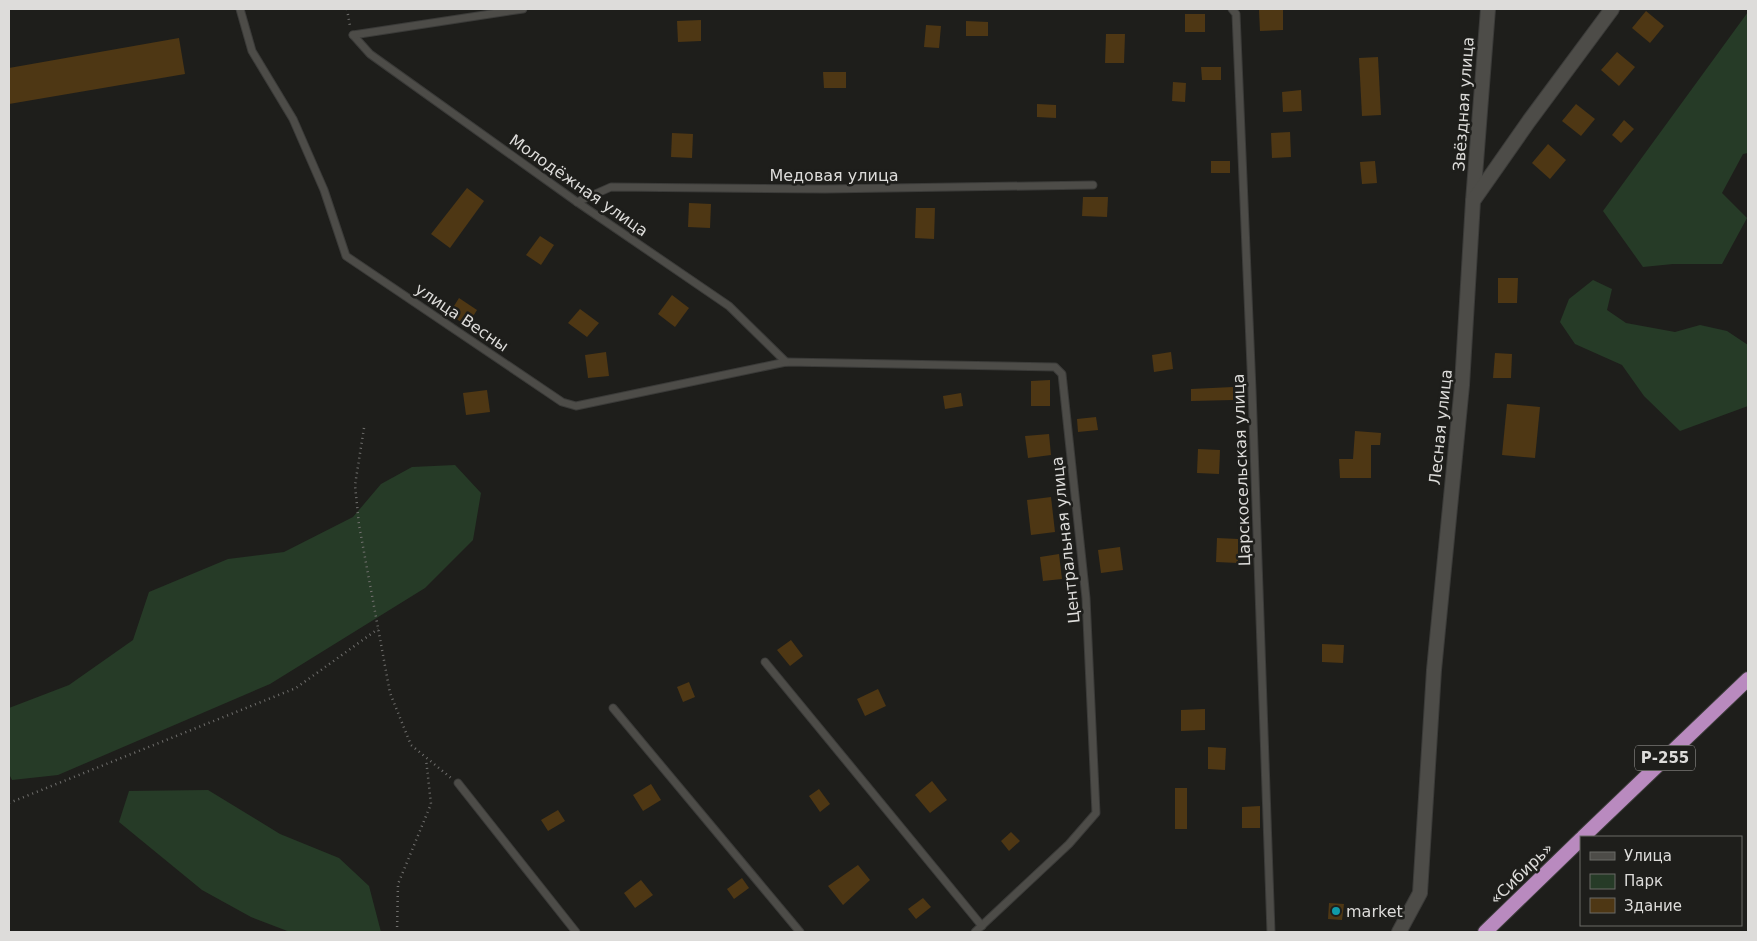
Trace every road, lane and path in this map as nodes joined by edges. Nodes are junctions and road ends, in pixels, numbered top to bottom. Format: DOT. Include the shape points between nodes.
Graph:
graph roads {
  1 [pos="240,9"];
  2 [pos="347,9"];
  3 [pos="524,9"];
  4 [pos="1232,9"];
  5 [pos="1488,9"];
  6 [pos="1612,9"];
  7 [pos="353,34"];
  8 [pos="1093,184"];
  9 [pos="1473,201"];
  10 [pos="577,202"];
  11 [pos="786,362"];
  12 [pos="562,402"];
  13 [pos="364,428"];
  14 [pos="378,629"];
  15 [pos="765,662"];
  16 [pos="1748,678"];
  17 [pos="613,708"];
  18 [pos="426,759"];
  19 [pos="458,783"];
  20 [pos="9,803"];
  21 [pos="1584,836"];
  22 [pos="1580,840"];
  23 [pos="982,926"];
  24 [pos="397,932"];
  25 [pos="576,932"];
  26 [pos="800,932"];
  27 [pos="975,932"];
  28 [pos="1271,932"];
  29 [pos="1398,932"];
  30 [pos="1485,932"];
  1 -- 12 [label="lane, улица Весны" via="252,51 293,120 324,190 346,256"];
  2 -- 7 [label="path"];
  3 -- 7 [label="lane"];
  4 -- 28 [label="lane, Царскосельская улица" via="1236,14 1252,370"];
  5 -- 9 [label="street, Звёздная улица"];
  6 -- 9 [label="street"];
  7 -- 10 [label="lane, Молодёжная улица" via="370,54"];
  8 -- 10 [label="lane, Медовая улица" via="825,190 611,187"];
  9 -- 29 [label="street, Лесная улица" via="1462,385 1434,670 1420,893"];
  10 -- 11 [label="lane, Молодёжная улица" via="729,306"];
  11 -- 12 [label="lane, Центральная улица" via="576,406"];
  11 -- 23 [label="lane, Центральная улица" via="1055,367 1062,374 1086,598 1096,813 1069,844"];
  13 -- 14 [label="path" via="355,485"];
  14 -- 18 [label="path" via="390,693 411,745"];
  14 -- 20 [label="path" via="296,688"];
  15 -- 23 [label="lane"];
  16 -- 21 [label="highway, «Сибирь» / Р-255"];
  17 -- 26 [label="lane"];
  18 -- 19 [label="path"];
  18 -- 24 [label="path" via="431,804 398,884"];
  19 -- 25 [label="lane"];
  22 -- 30 [label="highway, «Сибирь» / Р-255"];
  23 -- 27 [label="lane, Центральная улица"];
}
